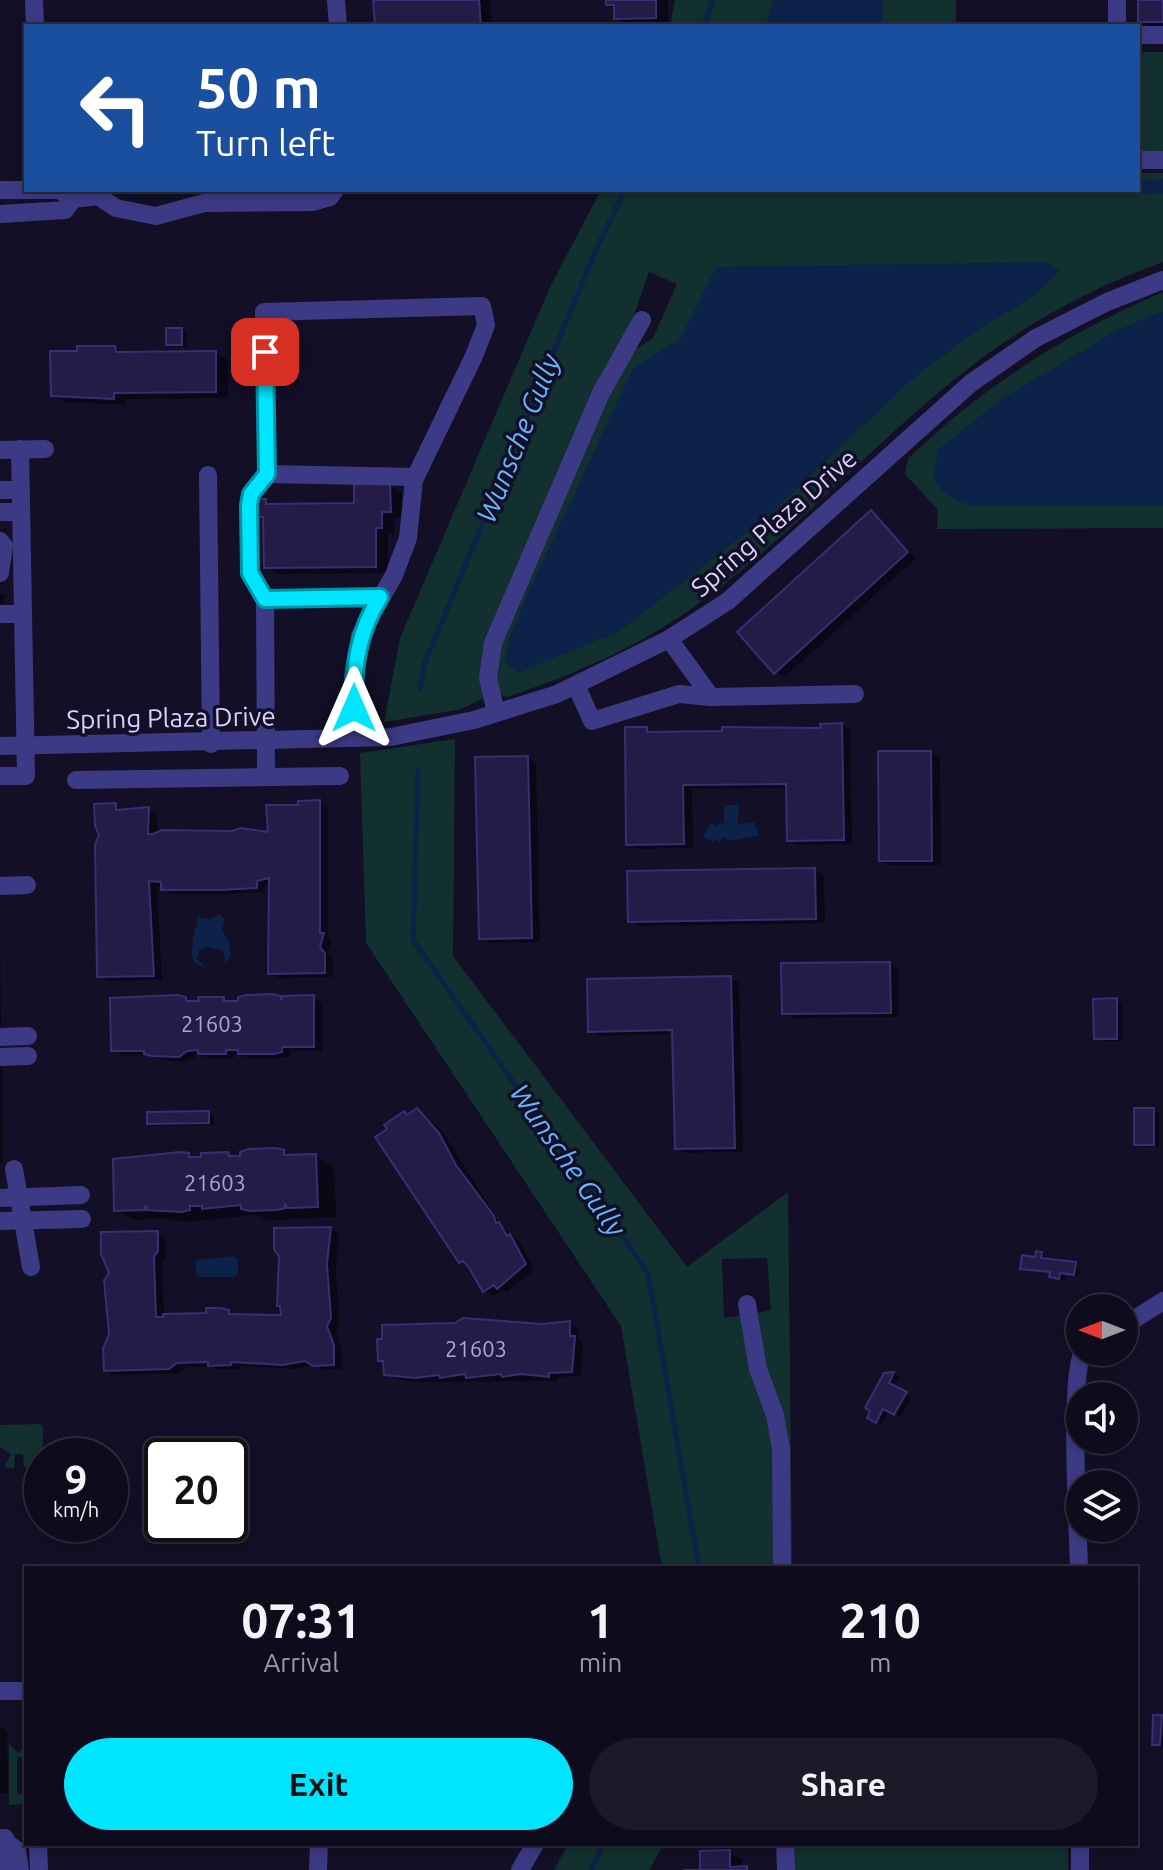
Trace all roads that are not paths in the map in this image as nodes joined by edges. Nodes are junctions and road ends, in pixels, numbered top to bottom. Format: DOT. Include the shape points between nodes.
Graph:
graph roads {
  1 [pos="34,0"];
  2 [pos="336,0"];
  3 [pos="1117,0"];
  4 [pos="35,24"];
  5 [pos="338,24"];
  6 [pos="1117,24"];
  7 [pos="1140,35"];
  8 [pos="1163,35"];
  9 [pos="1140,160"];
  10 [pos="1163,160"];
  11 [pos="0,190"];
  12 [pos="24,190"];
  13 [pos="62,192"];
  14 [pos="334,192"];
  15 [pos="95,193"];
  16 [pos="73,199"];
  17 [pos="0,214"];
  18 [pos="1163,280"];
  19 [pos="642,320"];
  20 [pos="20,449"];
  21 [pos="45,449"];
  22 [pos="0,450"];
  23 [pos="267,474"];
  24 [pos="208,475"];
  25 [pos="415,477"];
  26 [pos="0,490"];
  27 [pos="0,501"];
  28 [pos="21,501"];
  29 [pos="0,512"];
  30 [pos="0,541"];
  31 [pos="0,573"];
  32 [pos="380,597"];
  33 [pos="265,599"];
  34 [pos="0,614"];
  35 [pos="23,614"];
  36 [pos="669,639"];
  37 [pos="576,685"];
  38 [pos="855,694"];
  39 [pos="711,697"];
  40 [pos="496,713"];
  41 [pos="356,738"];
  42 [pos="265,742"];
  43 [pos="211,744"];
  44 [pos="149,745"];
  45 [pos="0,746"];
  46 [pos="26,746"];
  47 [pos="0,776"];
  48 [pos="340,776"];
  49 [pos="266,777"];
  50 [pos="149,779"];
  51 [pos="76,780"];
  52 [pos="27,885"];
  53 [pos="0,886"];
  54 [pos="28,1036"];
  55 [pos="0,1037"];
  56 [pos="28,1056"];
  57 [pos="0,1057"];
  58 [pos="14,1169"];
  59 [pos="81,1195"];
  60 [pos="19,1197"];
  61 [pos="0,1198"];
  62 [pos="82,1219"];
  63 [pos="22,1220"];
  64 [pos="0,1221"];
  65 [pos="31,1267"];
  66 [pos="1163,1301"];
  67 [pos="747,1304"];
  68 [pos="1138,1317"];
  69 [pos="1078,1366"];
  70 [pos="782,1566"];
  71 [pos="1079,1566"];
  72 [pos="0,1691"];
  73 [pos="24,1691"];
  74 [pos="2,1838"];
  75 [pos="38,1846"];
  76 [pos="319,1846"];
  77 [pos="534,1846"];
  78 [pos="785,1846"];
  79 [pos="1080,1846"];
  80 [pos="5,1870"];
  81 [pos="20,1870"];
  82 [pos="39,1870"];
  83 [pos="318,1870"];
  84 [pos="520,1870"];
  85 [pos="786,1870"];
  86 [pos="1080,1870"];
  1 -- 4 [label="street"];
  2 -- 5 [label="street"];
  3 -- 6 [label="street"];
  7 -- 8 [label="street"];
  9 -- 10 [label="street"];
  11 -- 12 [label="street"];
  13 -- 16 [label="street"];
  14 -- 15 [label="street" via="312,202 204,203 156,216 116,208"];
  15 -- 16 [label="street"];
  16 -- 17 [label="street" via="65,210"];
  18 -- 36 [label="street, Spring Plaza Drive" via="1036,338 971,383 754,579"];
  19 -- 40 [label="street" via="601,393 493,643 488,678"];
  20 -- 21 [label="street"];
  20 -- 22 [label="street"];
  20 -- 28 [label="street"];
  23 -- 25 [label="street"];
  23 -- 25 [label="street" via="264,312 482,306 486,325 481,338"];
  23 -- 33 [label="street" via="249,505 250,573"];
  24 -- 43 [label="street"];
  25 -- 32 [label="street" via="408,538"];
  26 -- 28 [label="street"];
  27 -- 28 [label="street"];
  28 -- 29 [label="street"];
  28 -- 35 [label="street"];
  30 -- 31 [label="street"];
  32 -- 33 [label="street"];
  32 -- 41 [label="street" via="360,636 353,676"];
  33 -- 42 [label="street"];
  34 -- 35 [label="street"];
  35 -- 46 [label="street"];
  36 -- 37 [label="street, Spring Plaza Drive"];
  36 -- 39 [label="street"];
  37 -- 39 [label="street" via="592,721 679,694"];
  37 -- 40 [label="street, Spring Plaza Drive"];
  38 -- 39 [label="street"];
  40 -- 41 [label="street, Spring Plaza Drive" via="391,737"];
  41 -- 42 [label="street, Spring Plaza Drive"];
  42 -- 43 [label="street, Spring Plaza Drive"];
  42 -- 49 [label="street"];
  43 -- 44 [label="street, Spring Plaza Drive"];
  44 -- 46 [label="street, Spring Plaza Drive"];
  44 -- 50 [label="street"];
  45 -- 46 [label="street, Spring Plaza Drive"];
  46 -- 47 [label="street" via="26,776"];
  48 -- 49 [label="street"];
  49 -- 50 [label="street"];
  50 -- 51 [label="street"];
  52 -- 53 [label="street"];
  54 -- 55 [label="street"];
  56 -- 57 [label="street"];
  58 -- 60 [label="street"];
  59 -- 60 [label="street"];
  60 -- 61 [label="street"];
  60 -- 63 [label="street"];
  62 -- 63 [label="street"];
  63 -- 64 [label="street"];
  63 -- 65 [label="street"];
  66 -- 68 [label="street"];
  67 -- 70 [label="street" via="758,1369 781,1449"];
  69 -- 71 [label="street"];
  72 -- 73 [label="street"];
  74 -- 80 [label="street"];
  74 -- 81 [label="street" via="17,1850"];
  75 -- 82 [label="street"];
  76 -- 83 [label="street"];
  77 -- 84 [label="street"];
  78 -- 85 [label="street"];
  79 -- 86 [label="street"];
}
